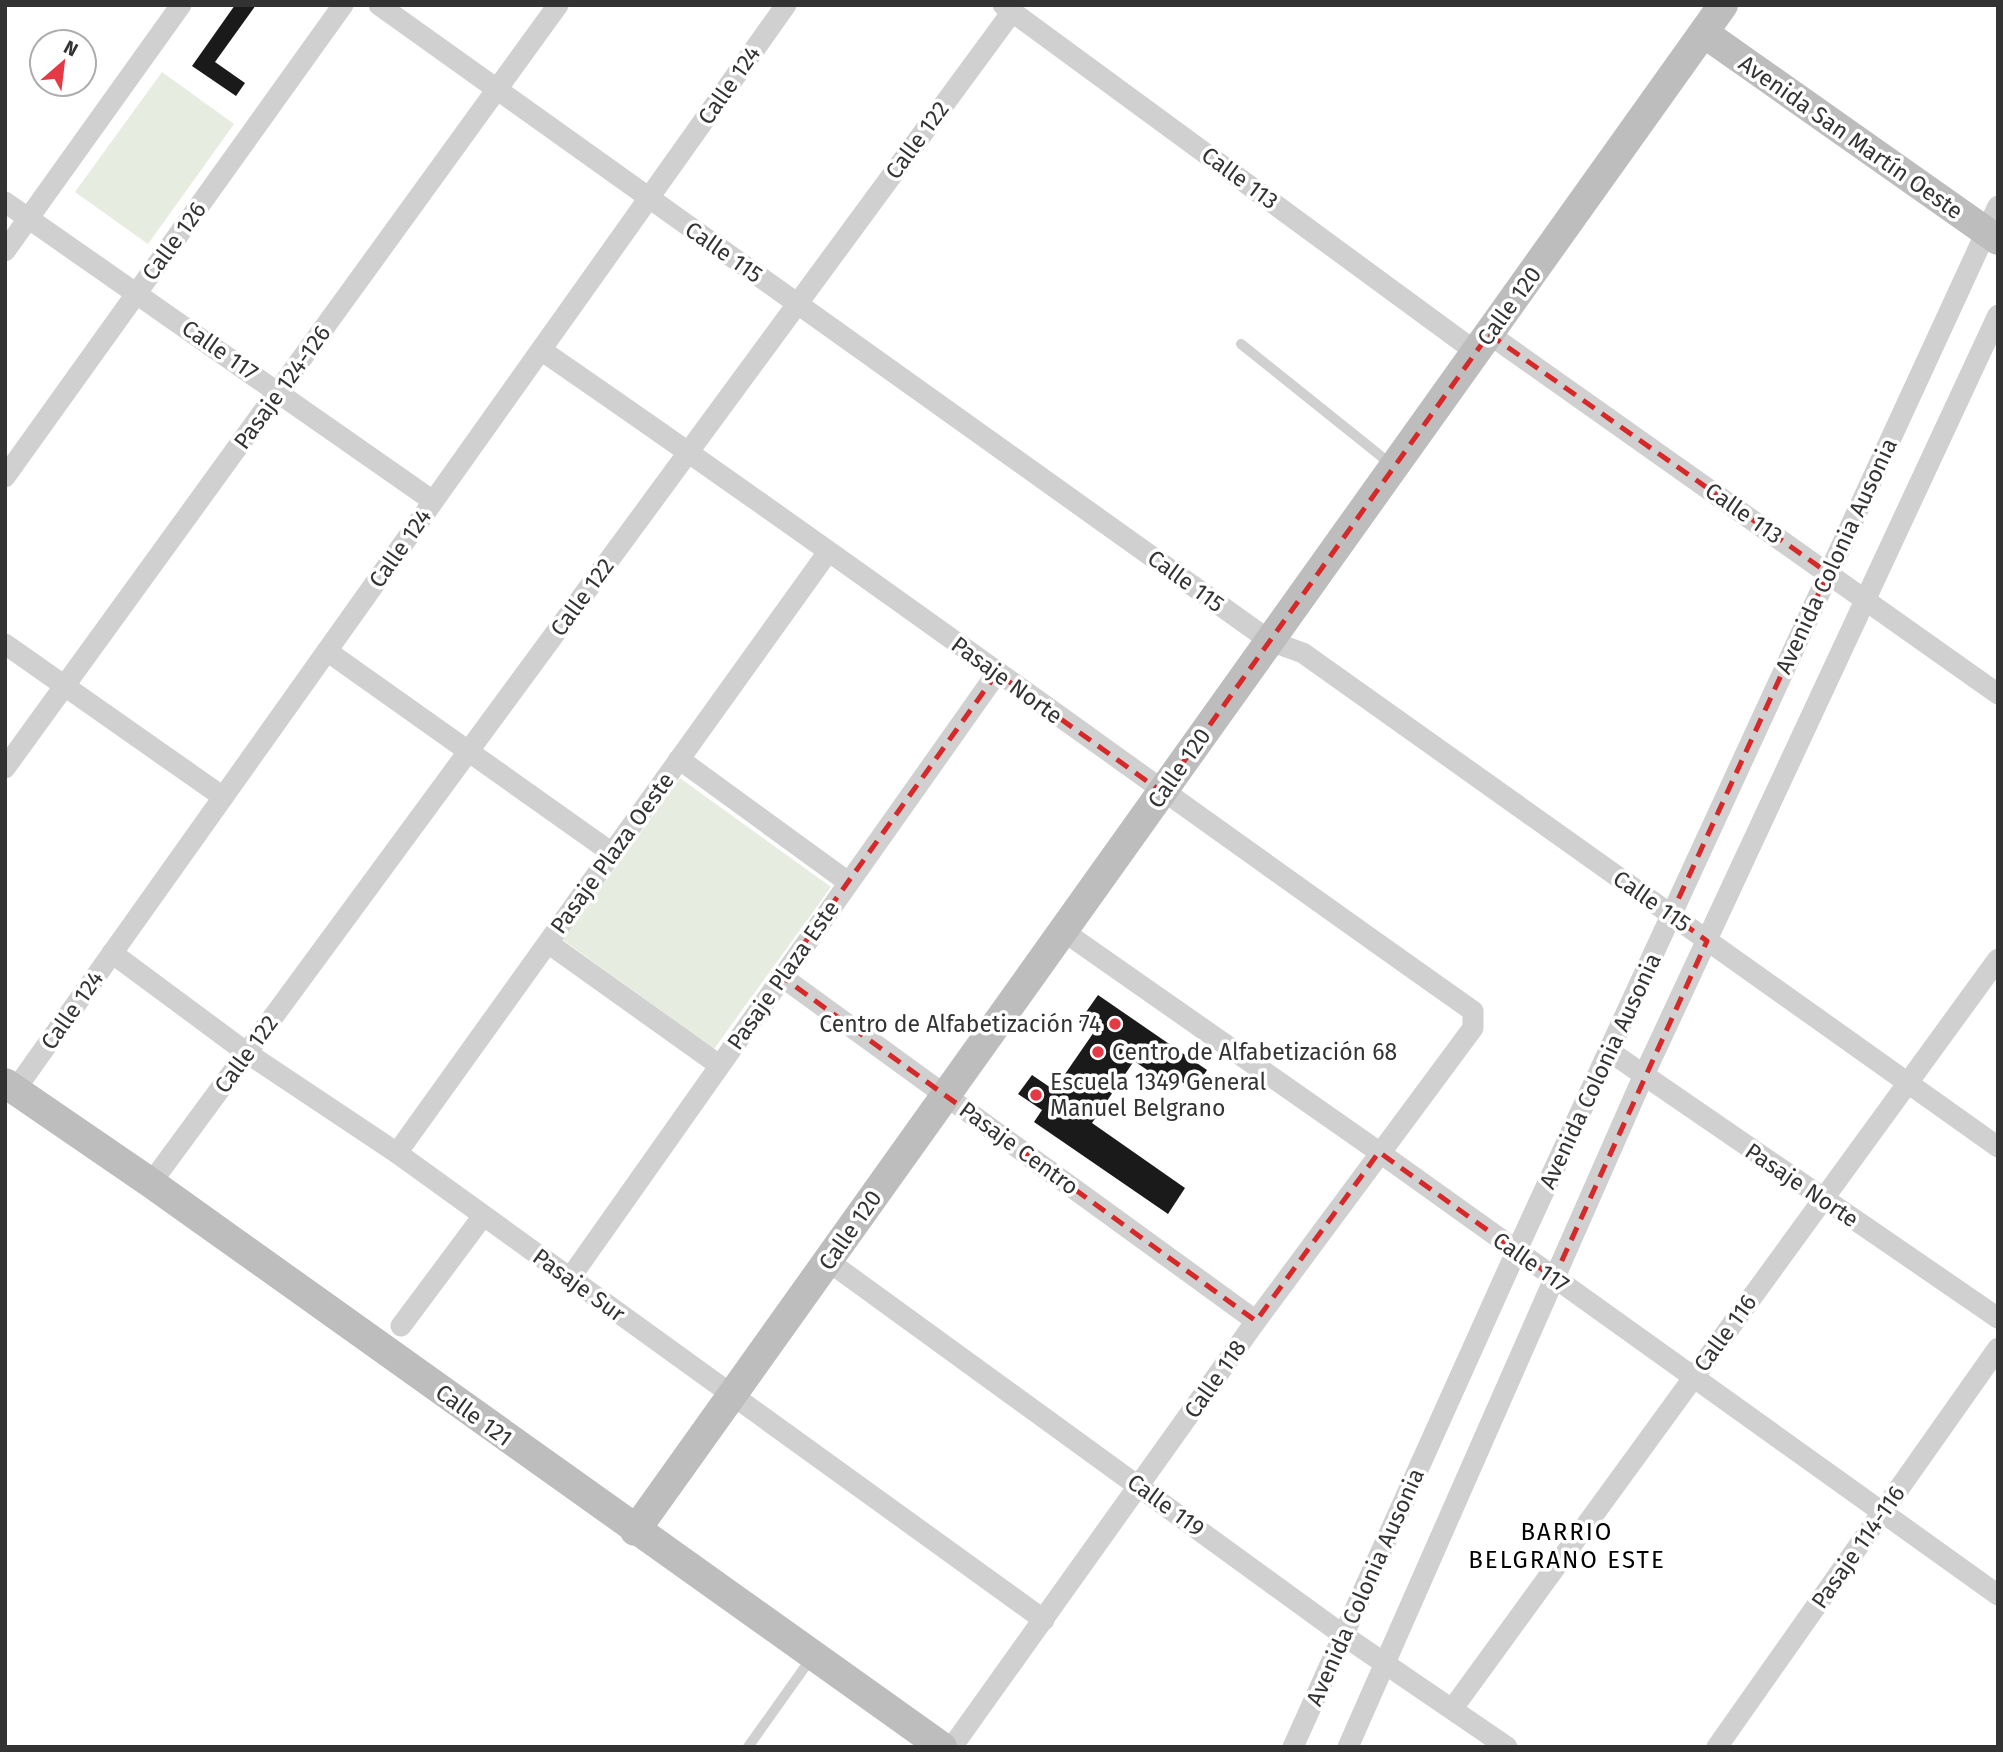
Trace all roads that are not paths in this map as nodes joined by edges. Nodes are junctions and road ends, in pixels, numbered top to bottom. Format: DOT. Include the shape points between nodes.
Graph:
graph roads {
  1 [pos="181,5"];
  2 [pos="343,5"];
  3 [pos="379,5"];
  4 [pos="558,5"];
  5 [pos="786,5"];
  6 [pos="1723,5"];
  7 [pos="1008,8"];
  8 [pos="1704,33"];
  9 [pos="497,90"];
  10 [pos="649,198"];
  11 [pos="5,202"];
  12 [pos="29,218"];
  13 [pos="1994,226"];
  14 [pos="5,251"];
  15 [pos="137,292"];
  16 [pos="797,304"];
  17 [pos="1998,315"];
  18 [pos="1483,343"];
  19 [pos="1241,344"];
  20 [pos="541,350"];
  21 [pos="279,391"];
  22 [pos="689,451"];
  23 [pos="1394,467"];
  24 [pos="5,477"];
  25 [pos="433,501"];
  26 [pos="828,552"];
  27 [pos="1828,573"];
  28 [pos="1865,600"];
  29 [pos="1270,641"];
  30 [pos="5,645"];
  31 [pos="327,651"];
  32 [pos="997,673"];
  33 [pos="65,686"];
  34 [pos="1998,694"];
  35 [pos="467,752"];
  36 [pos="679,759"];
  37 [pos="5,768"];
  38 [pos="1162,792"];
  39 [pos="223,797"];
  40 [pos="612,853"];
  41 [pos="848,882"];
  42 [pos="1671,915"];
  43 [pos="1063,931"];
  44 [pos="1707,941"];
  45 [pos="548,943"];
  46 [pos="112,953"];
  47 [pos="1998,959"];
  48 [pos="781,976"];
  49 [pos="1473,1011"];
  50 [pos="1609,1051"];
  51 [pos="247,1053"];
  52 [pos="719,1065"];
  53 [pos="1643,1077"];
  54 [pos="1908,1084"];
  55 [pos="10,1087"];
  56 [pos="946,1096"];
  57 [pos="1998,1147"];
  58 [pos="1379,1152"];
  59 [pos="397,1153"];
  60 [pos="151,1183"];
  61 [pos="1824,1200"];
  62 [pos="483,1216"];
  63 [pos="1516,1252"];
  64 [pos="828,1261"];
  65 [pos="570,1278"];
  66 [pos="1554,1278"];
  67 [pos="1998,1318"];
  68 [pos="1256,1321"];
  69 [pos="401,1326"];
  70 [pos="1998,1348"];
  71 [pos="1693,1376"];
  72 [pos="732,1395"];
  73 [pos="1140,1486"];
  74 [pos="1882,1513"];
  75 [pos="635,1531"];
  76 [pos="1998,1595"];
  77 [pos="1044,1620"];
  78 [pos="1343,1635"];
  79 [pos="813,1655"];
  80 [pos="1385,1663"];
  81 [pos="1453,1708"];
  82 [pos="748,1747"];
  83 [pos="942,1747"];
  84 [pos="952,1747"];
  85 [pos="1293,1747"];
  86 [pos="1348,1747"];
  87 [pos="1507,1747"];
  88 [pos="1717,1747"];
  1 -- 12 [label="street"];
  2 -- 15 [label="street, Calle 126"];
  3 -- 9 [label="street, Calle 115"];
  4 -- 9 [label="street, Pasaje 124-126"];
  5 -- 10 [label="street, Calle 124"];
  6 -- 8 [label="street, Calle 120"];
  7 -- 16 [label="street, Calle 122"];
  7 -- 18 [label="street, Calle 113"];
  8 -- 13 [label="street, Avenida San Martín Oeste"];
  8 -- 18 [label="street, Calle 120"];
  9 -- 10 [label="street, Calle 115"];
  9 -- 21 [label="street, Pasaje 124-126"];
  10 -- 16 [label="street, Calle 115"];
  10 -- 20 [label="street, Calle 124"];
  11 -- 12 [label="street, Calle 117"];
  12 -- 14 [label="street"];
  12 -- 15 [label="street, Calle 117"];
  13 -- 27 [label="street, Avenida Colonia Ausonia"];
  15 -- 21 [label="street, Calle 117"];
  15 -- 24 [label="street, Calle 126"];
  16 -- 22 [label="street, Calle 122"];
  16 -- 29 [label="street, Calle 115"];
  17 -- 28 [label="street, Avenida Colonia Ausonia"];
  18 -- 23 [label="street, Calle 120"];
  18 -- 27 [label="street, Calle 113"];
  19 -- 23 [label="lane"];
  20 -- 22 [label="street, Pasaje Norte"];
  20 -- 25 [label="street, Calle 124"];
  21 -- 25 [label="street, Calle 117"];
  21 -- 33 [label="street, Pasaje 124-126"];
  22 -- 26 [label="street, Pasaje Norte"];
  22 -- 35 [label="street, Calle 122"];
  23 -- 29 [label="street, Calle 120"];
  25 -- 31 [label="street, Calle 124"];
  26 -- 32 [label="street, Pasaje Norte"];
  26 -- 36 [label="street, Pasaje Plaza Oeste"];
  27 -- 28 [label="street, Calle 113"];
  27 -- 42 [label="street, Avenida Colonia Ausonia"];
  28 -- 34 [label="street, Calle 113"];
  28 -- 44 [label="street, Avenida Colonia Ausonia"];
  29 -- 38 [label="street, Calle 120"];
  29 -- 42 [label="street, Calle 115" via="1303,653"];
  30 -- 33 [label="street"];
  31 -- 35 [label="street"];
  31 -- 39 [label="street, Calle 124"];
  32 -- 38 [label="street, Pasaje Norte"];
  32 -- 41 [label="street, Pasaje Plaza Este"];
  33 -- 37 [label="street, Pasaje 124-126"];
  33 -- 39 [label="street"];
  35 -- 40 [label="street"];
  35 -- 51 [label="street, Calle 122"];
  36 -- 40 [label="street, Pasaje Plaza Oeste"];
  36 -- 41 [label="street"];
  38 -- 43 [label="street, Calle 120"];
  38 -- 49 [label="street, Pasaje Norte"];
  39 -- 46 [label="street, Calle 124"];
  40 -- 45 [label="street, Pasaje Plaza Oeste"];
  41 -- 48 [label="street, Pasaje Plaza Este"];
  42 -- 44 [label="street, Calle 115"];
  42 -- 50 [label="street, Avenida Colonia Ausonia"];
  43 -- 56 [label="street, Calle 120"];
  43 -- 58 [label="street, Calle 117"];
  44 -- 53 [label="street, Avenida Colonia Ausonia"];
  44 -- 54 [label="street, Calle 115"];
  45 -- 52 [label="street"];
  45 -- 59 [label="street, Pasaje Plaza Oeste"];
  46 -- 51 [label="street, Pasaje Sur"];
  46 -- 55 [label="street, Calle 124"];
  47 -- 54 [label="street, Calle 116"];
  48 -- 52 [label="street, Pasaje Plaza Este"];
  48 -- 56 [label="street, Pasaje Centro"];
  49 -- 58 [label="street, Calle 118" via="1473,1028"];
  50 -- 53 [label="street, Pasaje Norte"];
  50 -- 63 [label="street, Avenida Colonia Ausonia"];
  51 -- 59 [label="street, Pasaje Sur"];
  51 -- 60 [label="street, Calle 122"];
  52 -- 65 [label="street, Pasaje Plaza Este"];
  53 -- 61 [label="street, Pasaje Norte"];
  53 -- 66 [label="street, Avenida Colonia Ausonia"];
  54 -- 57 [label="street, Calle 115"];
  54 -- 61 [label="street, Calle 116"];
  55 -- 60 [label="street, Calle 121"];
  56 -- 64 [label="street, Calle 120"];
  56 -- 68 [label="street, Pasaje Centro"];
  58 -- 63 [label="street, Calle 117"];
  58 -- 68 [label="street, Calle 118"];
  59 -- 62 [label="street, Pasaje Sur"];
  60 -- 75 [label="street, Calle 121"];
  61 -- 67 [label="street, Pasaje Norte"];
  61 -- 71 [label="street, Calle 116"];
  62 -- 65 [label="street, Pasaje Sur"];
  62 -- 69 [label="street"];
  63 -- 66 [label="street, Calle 117"];
  63 -- 78 [label="street, Avenida Colonia Ausonia"];
  64 -- 72 [label="street, Calle 120"];
  64 -- 73 [label="street, Calle 119"];
  65 -- 72 [label="street, Pasaje Sur"];
  66 -- 71 [label="street, Calle 117"];
  66 -- 80 [label="street, Avenida Colonia Ausonia"];
  68 -- 73 [label="street, Calle 118"];
  70 -- 74 [label="street, Pasaje 114-116"];
  71 -- 74 [label="street, Calle 117"];
  71 -- 81 [label="street, Calle 116"];
  72 -- 75 [label="street, Calle 120"];
  72 -- 77 [label="street, Pasaje Sur"];
  73 -- 77 [label="street, Calle 118"];
  73 -- 78 [label="street, Calle 119"];
  74 -- 76 [label="street, Calle 117"];
  74 -- 88 [label="street, Pasaje 114-116"];
  75 -- 79 [label="street, Calle 121"];
  77 -- 84 [label="street, Calle 118"];
  78 -- 80 [label="street, Calle 119"];
  78 -- 85 [label="street, Avenida Colonia Ausonia"];
  79 -- 82 [label="lane"];
  79 -- 83 [label="street, Calle 121"];
  80 -- 81 [label="street, Calle 119"];
  80 -- 86 [label="street, Avenida Colonia Ausonia"];
  81 -- 87 [label="street, Calle 119"];
}
